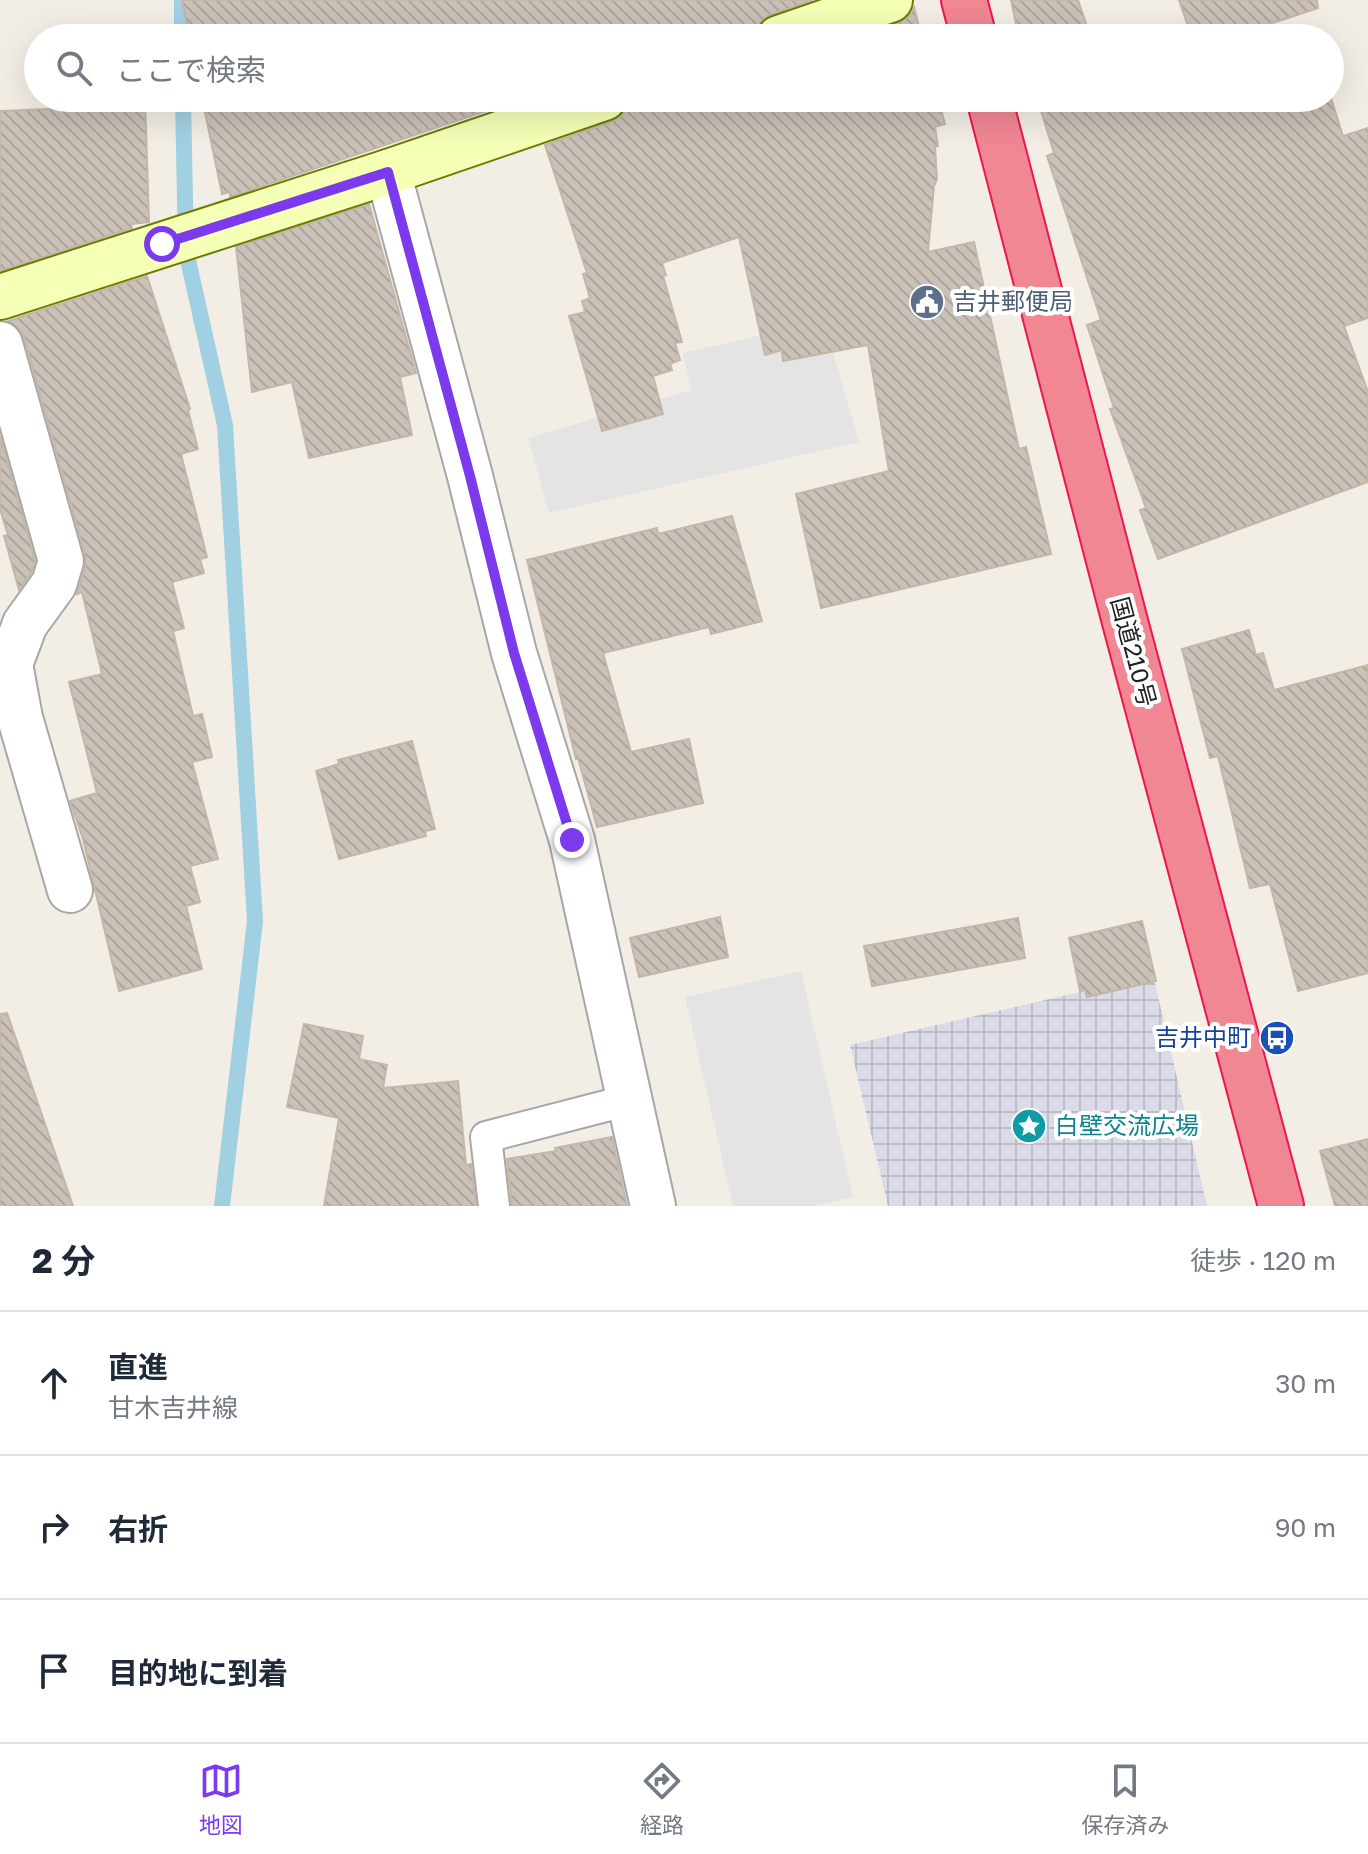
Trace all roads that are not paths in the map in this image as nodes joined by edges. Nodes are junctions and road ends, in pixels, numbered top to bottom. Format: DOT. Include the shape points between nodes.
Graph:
graph roads {
  1 [pos="890,0"];
  2 [pos="964,0"];
  3 [pos="820,24"];
  4 [pos="970,24"];
  5 [pos="563,112"];
  6 [pos="993,112"];
  7 [pos="388,172"];
  8 [pos="0,297"];
  9 [pos="0,344"];
  10 [pos="70,890"];
  11 [pos="629,1100"];
  12 [pos="494,1206"];
  13 [pos="653,1206"];
  14 [pos="1281,1206"];
  1 -- 3 [label="main road"];
  2 -- 4 [label="highway"];
  5 -- 7 [label="main road"];
  6 -- 14 [label="highway, 国道210号"];
  7 -- 8 [label="main road"];
  7 -- 11 [label="street" via="514,653 572,840"];
  9 -- 10 [label="street" via="61,561 54,584 25,624 10,664 20,718"];
  11 -- 12 [label="lane" via="486,1137"];
  11 -- 13 [label="street"];
}
